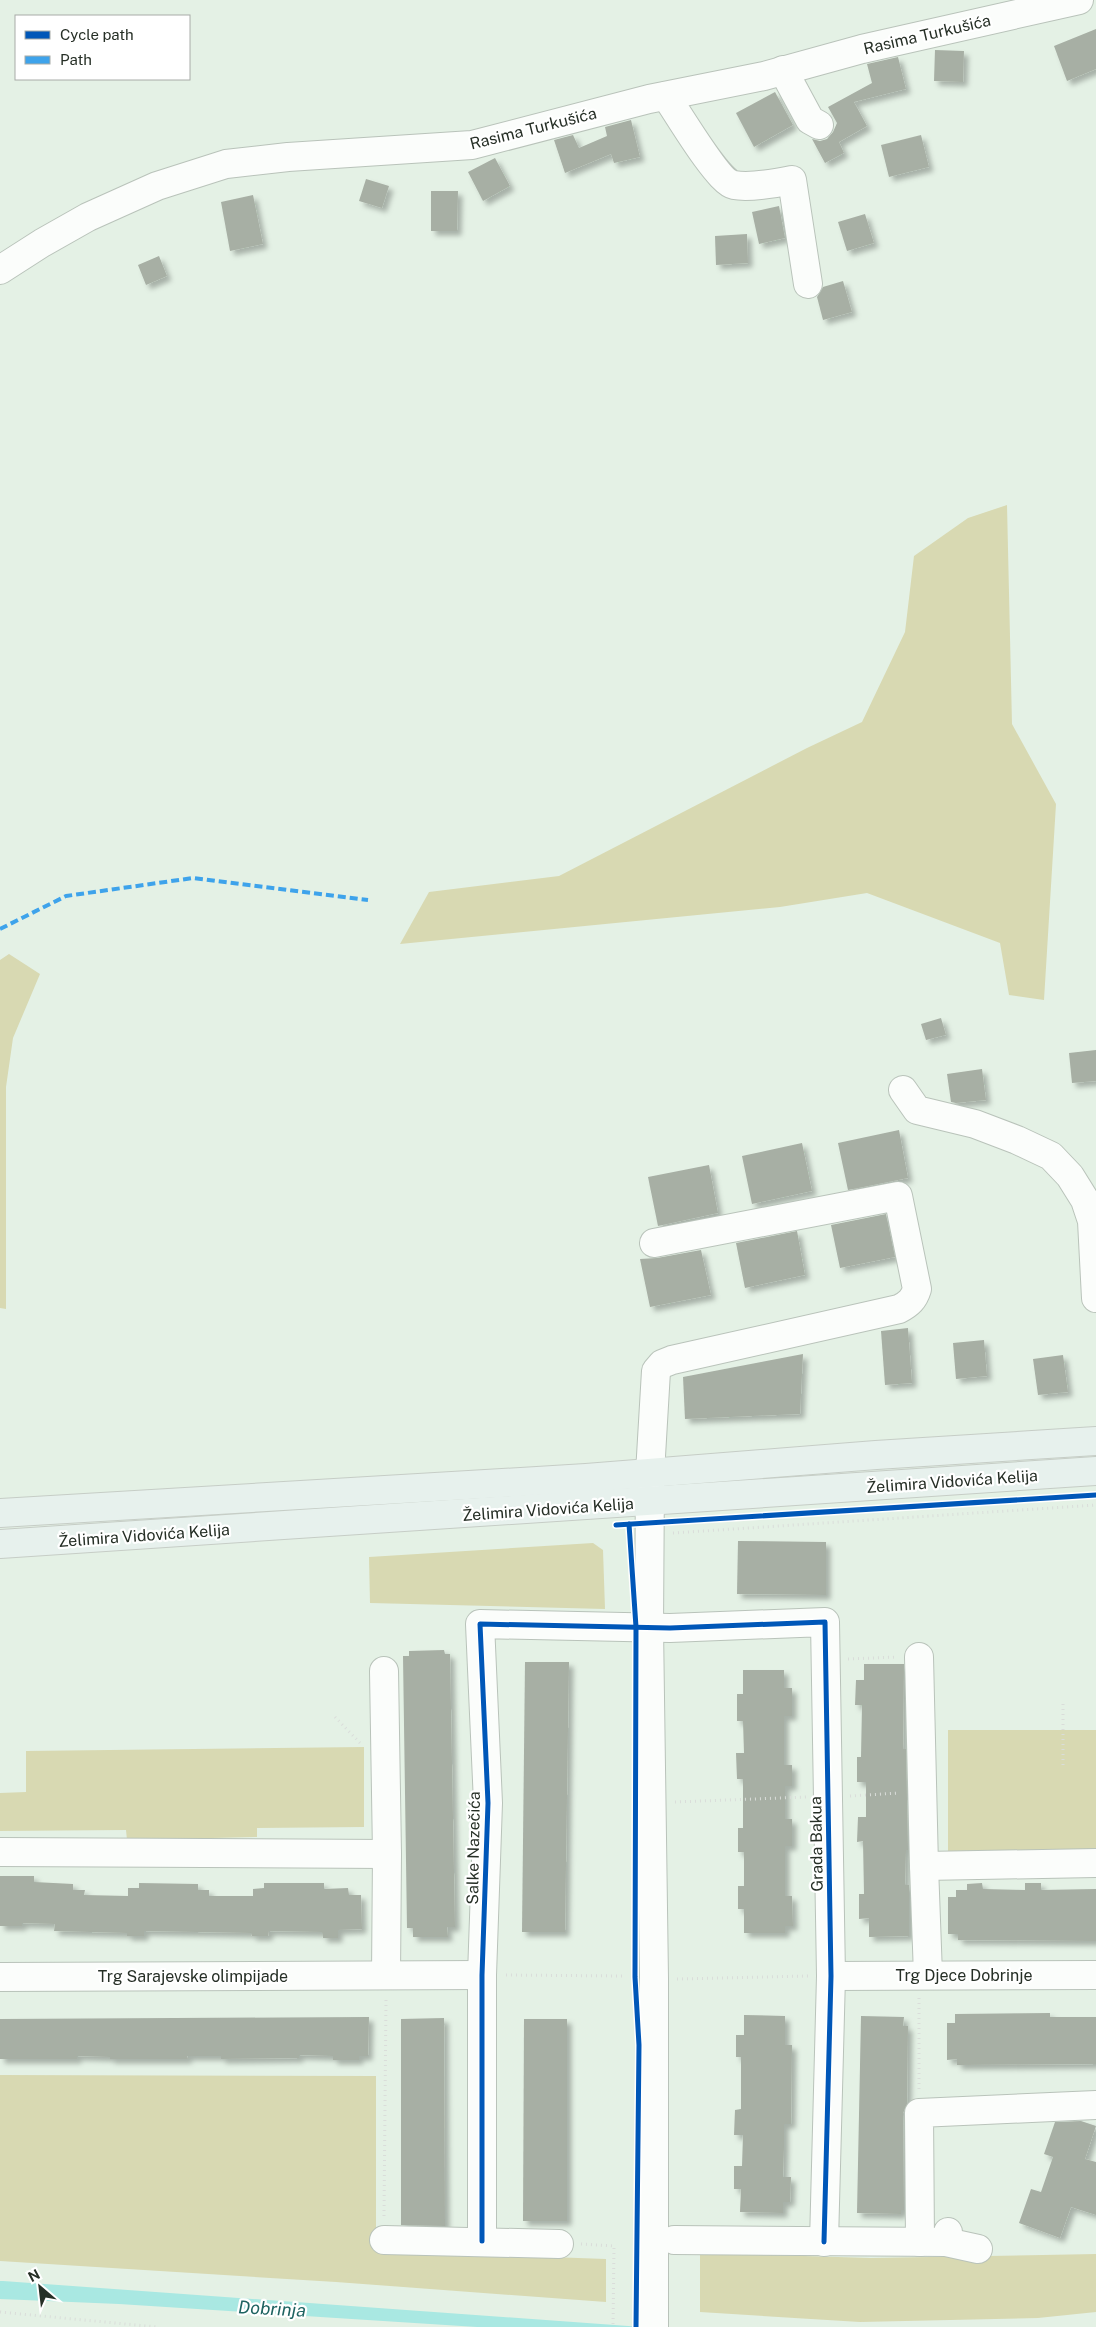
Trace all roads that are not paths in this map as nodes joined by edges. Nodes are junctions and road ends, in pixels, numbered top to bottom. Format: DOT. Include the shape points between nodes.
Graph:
graph roads {
  1 [pos="1079,0"];
  2 [pos="783,70"];
  3 [pos="666,96"];
  4 [pos="819,125"];
  5 [pos="0,270"];
  6 [pos="808,284"];
  7 [pos="903,1090"];
  8 [pos="654,1243"];
  9 [pos="1096,1298"];
  10 [pos="1096,1441"];
  11 [pos="1096,1471"];
  12 [pos="650,1473"];
  13 [pos="650,1502"];
  14 [pos="0,1513"];
  15 [pos="0,1544"];
  16 [pos="649,1627"];
  17 [pos="919,1656"];
  18 [pos="384,1671"];
  19 [pos="0,1852"];
  20 [pos="387,1854"];
  21 [pos="1096,1863"];
  22 [pos="924,1866"];
  23 [pos="386,1975"];
  24 [pos="482,1975"];
  25 [pos="924,1975"];
  26 [pos="1096,1975"];
  27 [pos="831,1976"];
  28 [pos="0,1977"];
  29 [pos="1096,2105"];
  30 [pos="938,2239"];
  31 [pos="384,2240"];
  32 [pos="674,2240"];
  33 [pos="482,2241"];
  34 [pos="824,2242"];
  35 [pos="559,2244"];
  36 [pos="978,2250"];
  37 [pos="654,2327"];
  1 -- 2 [label="street, Rasima Turkušića"];
  2 -- 3 [label="street, Rasima Turkušića"];
  2 -- 4 [label="street" via="810,120"];
  3 -- 5 [label="street, Rasima Turkušića" via="472,145 226,164 157,186 88,217"];
  3 -- 6 [label="street" via="718,175 732,185 792,180"];
  7 -- 9 [label="street" via="917,1110 974,1124 1017,1140 1051,1156 1070,1176 1085,1200 1092,1221"];
  8 -- 12 [label="street" via="898,1196 917,1289 908,1305 899,1309 662,1364 654,1381"];
  10 -- 12 [label="main road, Želimira Vidovića Kelija"];
  11 -- 13 [label="main road, Želimira Vidovića Kelija"];
  12 -- 13 [label="street"];
  12 -- 14 [label="main road, Želimira Vidovića Kelija"];
  13 -- 15 [label="main road, Želimira Vidovića Kelija"];
  13 -- 16 [label="street"];
  16 -- 24 [label="street, Salke Nazečića" via="480,1624 488,1802"];
  16 -- 27 [label="street, Grada Bakua" via="825,1622"];
  16 -- 37 [label="street"];
  17 -- 22 [label="street"];
  18 -- 20 [label="street"];
  19 -- 20 [label="street"];
  20 -- 23 [label="street"];
  21 -- 22 [label="street"];
  22 -- 25 [label="street"];
  23 -- 24 [label="street, Trg Sarajevske olimpijade"];
  23 -- 28 [label="street, Trg Sarajevske olimpijade"];
  24 -- 33 [label="street, Salke Nazečića"];
  25 -- 26 [label="street, Trg Djece Dobrinje"];
  25 -- 27 [label="street, Trg Djece Dobrinje"];
  27 -- 34 [label="street, Grada Bakua"];
  29 -- 30 [label="street" via="919,2113"];
  30 -- 34 [label="street"];
  30 -- 36 [label="street"];
  31 -- 33 [label="street"];
  32 -- 34 [label="street"];
  33 -- 35 [label="street"];
}
